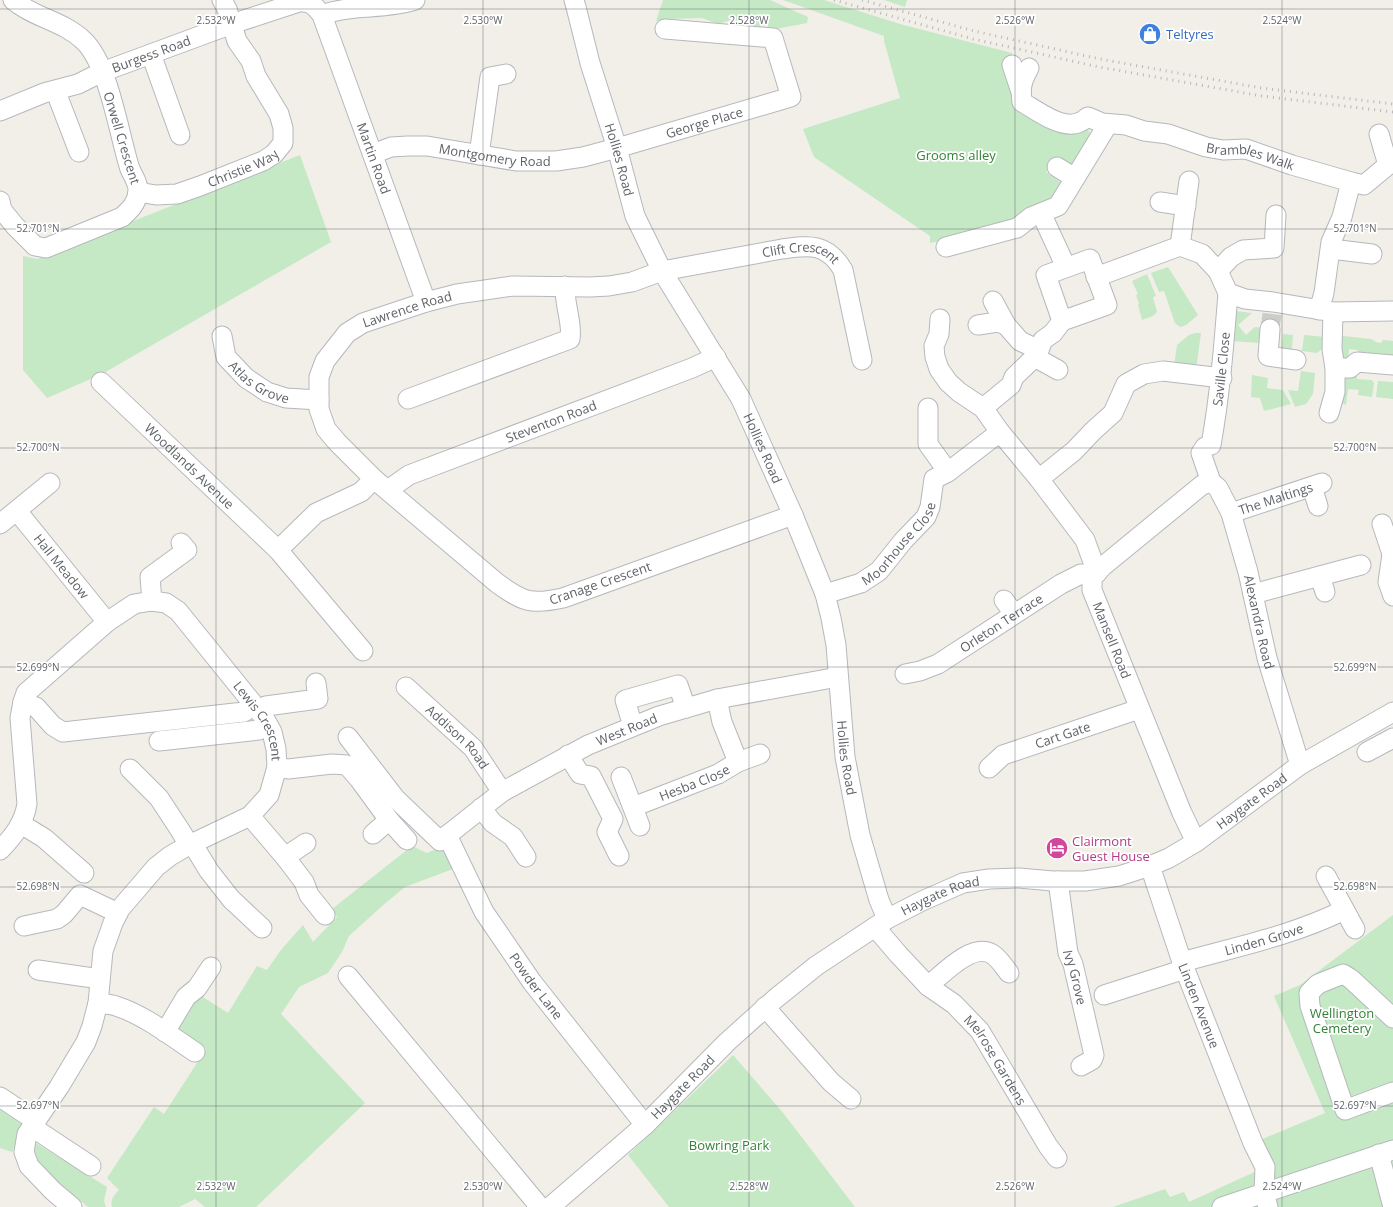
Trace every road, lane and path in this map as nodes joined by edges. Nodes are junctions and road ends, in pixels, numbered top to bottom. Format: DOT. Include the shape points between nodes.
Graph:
graph roads {
  1 [pos="13,0"];
  2 [pos="222,0"];
  3 [pos="415,0"];
  4 [pos="574,0"];
  5 [pos="298,1"];
  6 [pos="331,8"];
  7 [pos="232,24"];
  8 [pos="665,29"];
  9 [pos="151,54"];
  10 [pos="1021,67"];
  11 [pos="102,72"];
  12 [pos="506,74"];
  13 [pos="57,90"];
  14 [pos="0,111"];
  15 [pos="1108,124"];
  16 [pos="1380,134"];
  17 [pos="180,135"];
  18 [pos="617,148"];
  19 [pos="79,152"];
  20 [pos="373,154"];
  21 [pos="479,155"];
  22 [pos="1057,166"];
  23 [pos="1391,169"];
  24 [pos="1075,178"];
  25 [pos="1190,181"];
  26 [pos="1351,182"];
  27 [pos="138,192"];
  28 [pos="0,201"];
  29 [pos="1160,202"];
  30 [pos="1186,206"];
  31 [pos="1040,213"];
  32 [pos="1276,215"];
  33 [pos="1180,246"];
  34 [pos="1331,246"];
  35 [pos="946,247"];
  36 [pos="1372,254"];
  37 [pos="1066,267"];
  38 [pos="662,271"];
  39 [pos="1218,271"];
  40 [pos="1096,277"];
  41 [pos="565,286"];
  42 [pos="1228,293"];
  43 [pos="993,301"];
  44 [pos="426,302"];
  45 [pos="1326,311"];
  46 [pos="1393,311"];
  47 [pos="1272,315"];
  48 [pos="940,319"];
  49 [pos="1062,321"];
  50 [pos="978,325"];
  51 [pos="1006,325"];
  52 [pos="222,336"];
  53 [pos="1037,353"];
  54 [pos="716,357"];
  55 [pos="862,360"];
  56 [pos="1296,360"];
  57 [pos="1393,365"];
  58 [pos="1343,368"];
  59 [pos="1058,370"];
  60 [pos="1222,378"];
  61 [pos="101,382"];
  62 [pos="408,399"];
  63 [pos="319,400"];
  64 [pos="928,408"];
  65 [pos="983,408"];
  66 [pos="1329,413"];
  67 [pos="1000,432"];
  68 [pos="1211,445"];
  69 [pos="948,472"];
  70 [pos="374,479"];
  71 [pos="1039,479"];
  72 [pos="1211,482"];
  73 [pos="50,483"];
  74 [pos="389,490"];
  75 [pos="1318,506"];
  76 [pos="17,511"];
  77 [pos="1231,513"];
  78 [pos="793,515"];
  79 [pos="0,524"];
  80 [pos="1382,524"];
  81 [pos="181,543"];
  82 [pos="278,550"];
  83 [pos="1361,566"];
  84 [pos="1095,576"];
  85 [pos="825,594"];
  86 [pos="1253,594"];
  87 [pos="1393,596"];
  88 [pos="152,601"];
  89 [pos="107,622"];
  90 [pos="363,651"];
  91 [pos="905,674"];
  92 [pos="838,677"];
  93 [pos="316,683"];
  94 [pos="406,687"];
  95 [pos="717,699"];
  96 [pos="23,702"];
  97 [pos="686,708"];
  98 [pos="1139,709"];
  99 [pos="1393,712"];
  100 [pos="261,713"];
  101 [pos="634,726"];
  102 [pos="348,737"];
  103 [pos="1393,738"];
  104 [pos="159,741"];
  105 [pos="1366,752"];
  106 [pos="760,754"];
  107 [pos="568,755"];
  108 [pos="738,762"];
  109 [pos="1300,766"];
  110 [pos="277,768"];
  111 [pos="989,768"];
  112 [pos="130,769"];
  113 [pos="621,777"];
  114 [pos="502,792"];
  115 [pos="634,807"];
  116 [pos="481,808"];
  117 [pos="250,816"];
  118 [pos="389,820"];
  119 [pos="21,824"];
  120 [pos="640,826"];
  121 [pos="373,834"];
  122 [pos="443,838"];
  123 [pos="407,840"];
  124 [pos="1196,842"];
  125 [pos="306,843"];
  126 [pos="191,844"];
  127 [pos="0,850"];
  128 [pos="619,856"];
  129 [pos="285,857"];
  130 [pos="526,857"];
  131 [pos="1150,866"];
  132 [pos="84,873"];
  133 [pos="1326,876"];
  134 [pos="1058,881"];
  135 [pos="1344,910"];
  136 [pos="118,913"];
  137 [pos="325,915"];
  138 [pos="881,923"];
  139 [pos="24,926"];
  140 [pos="262,928"];
  141 [pos="1355,929"];
  142 [pos="1184,965"];
  143 [pos="211,967"];
  144 [pos="38,970"];
  145 [pos="1009,973"];
  146 [pos="348,976"];
  147 [pos="100,979"];
  148 [pos="928,986"];
  149 [pos="1104,995"];
  150 [pos="98,1003"];
  151 [pos="765,1007"];
  152 [pos="1393,1018"];
  153 [pos="165,1032"];
  154 [pos="195,1052"];
  155 [pos="1081,1066"];
  156 [pos="1393,1092"];
  157 [pos="0,1097"];
  158 [pos="851,1099"];
  159 [pos="34,1124"];
  160 [pos="645,1125"];
  161 [pos="1386,1152"];
  162 [pos="1047,1153"];
  163 [pos="91,1166"];
  164 [pos="1266,1200"];
  165 [pos="72,1207"];
  166 [pos="540,1207"];
  167 [pos="550,1207"];
  168 [pos="1222,1207"];
  169 [pos="1393,1207"];
  1 -- 11 [label="street, Orwell Crescent" via="21,7 74,32 94,53"];
  2 -- 7 [label="street, Christie Way"];
  3 -- 6 [label="street" via="383,6"];
  4 -- 18 [label="street, Hollies Road" via="590,63"];
  5 -- 6 [label="street, Burgess Road"];
  5 -- 7 [label="street, Burgess Road"];
  6 -- 20 [label="street, Martin Road"];
  7 -- 9 [label="street, Burgess Road"];
  7 -- 27 [label="street, Christie Way" via="237,41 278,114 283,128 283,143 274,154 263,161 177,194 156,195"];
  8 -- 18 [label="street, George Place" via="773,38 791,97"];
  9 -- 11 [label="street, Burgess Road"];
  9 -- 17 [label="street"];
  10 -- 15 [label="street, Brambles Walk" via="1022,102 1051,120 1069,124 1080,123 1088,116"];
  11 -- 13 [label="street, Burgess Road" via="78,84"];
  11 -- 27 [label="street, Orwell Crescent"];
  12 -- 21 [label="street" via="490,77"];
  13 -- 14 [label="street, Burgess Road"];
  13 -- 19 [label="street"];
  15 -- 24 [label="street"];
  15 -- 26 [label="street, Brambles Walk" via="1168,134 1223,150 1246,148"];
  16 -- 23 [label="street"];
  18 -- 21 [label="street, Montgomery Road" via="556,161 516,161"];
  18 -- 38 [label="street, Hollies Road" via="634,216"];
  20 -- 21 [label="street, Montgomery Road" via="391,147 428,146"];
  20 -- 44 [label="street, Martin Road"];
  22 -- 24 [label="street"];
  23 -- 26 [label="street" via="1364,185"];
  24 -- 31 [label="street" via="1058,206"];
  25 -- 30 [label="street"];
  26 -- 34 [label="street"];
  27 -- 28 [label="street, Orwell Crescent" via="132,208 122,216 46,248 35,246 15,226 2,210"];
  29 -- 30 [label="street"];
  30 -- 33 [label="street"];
  31 -- 35 [label="street" via="1017,228"];
  31 -- 37 [label="street"];
  32 -- 39 [label="street" via="1274,248 1243,250 1231,257"];
  33 -- 39 [label="street, Saville Close" via="1202,254"];
  33 -- 40 [label="street"];
  34 -- 36 [label="street"];
  34 -- 45 [label="street" via="1324,293"];
  37 -- 40 [label="street" via="1090,259"];
  37 -- 49 [label="street" via="1046,275"];
  38 -- 41 [label="street, Lawrence Road" via="632,282 590,287"];
  38 -- 54 [label="street, Hollies Road"];
  38 -- 55 [label="street, Clift Crescent" via="782,249 816,247 830,254 842,270"];
  39 -- 42 [label="street, Saville Close"];
  40 -- 49 [label="street" via="1107,305"];
  41 -- 44 [label="street, Lawrence Road" via="513,286 457,294"];
  41 -- 62 [label="street" via="564,297 570,339"];
  42 -- 47 [label="street" via="1245,299"];
  42 -- 60 [label="street, Saville Close"];
  43 -- 51 [label="street"];
  44 -- 63 [label="street, Lawrence Road" via="363,323 347,332 325,362 319,377"];
  45 -- 46 [label="street"];
  45 -- 47 [label="street"];
  45 -- 58 [label="street" via="1332,349"];
  47 -- 56 [label="street" via="1268,356"];
  48 -- 65 [label="street" via="939,334 934,346 939,369 959,392"];
  49 -- 53 [label="street" via="1053,333 1043,340"];
  50 -- 51 [label="street" via="998,322"];
  51 -- 53 [label="street" via="1020,341"];
  52 -- 63 [label="street, Atlas Grove" via="226,357 246,378 266,392 286,398"];
  53 -- 59 [label="street" via="1040,360"];
  53 -- 65 [label="street" via="1014,377 1011,385"];
  54 -- 74 [label="street, Steventon Road" via="409,475"];
  54 -- 78 [label="street, Hollies Road" via="741,399"];
  57 -- 58 [label="street" via="1357,362"];
  58 -- 66 [label="street"];
  60 -- 68 [label="street, Saville Close"];
  60 -- 71 [label="street" via="1163,371 1144,374 1126,384 1113,413 1074,451"];
  61 -- 82 [label="street, Woodlands Avenue"];
  63 -- 70 [label="street, Lawrence Road" via="319,409 326,429"];
  64 -- 69 [label="street" via="928,444"];
  65 -- 67 [label="street"];
  67 -- 69 [label="street, Moorhouse Close"];
  67 -- 71 [label="street"];
  68 -- 72 [label="street, Alexandra Road" via="1204,447 1201,453"];
  69 -- 85 [label="street, Moorhouse Close" via="934,479 926,517 879,571 861,583"];
  70 -- 74 [label="street, Lawrence Road"];
  70 -- 82 [label="street" via="361,492 316,513"];
  71 -- 84 [label="street" via="1085,540"];
  72 -- 77 [label="street, Alexandra Road" via="1218,488"];
  72 -- 84 [label="street" via="1202,485 1102,567"];
  73 -- 76 [label="street"];
  74 -- 78 [label="street, Cranage Crescent" via="497,583 529,601 544,602 563,598"];
  75 -- 77 [label="street, The Maltings" via="1317,485"];
  76 -- 79 [label="street"];
  76 -- 89 [label="street, Hall Meadow"];
  77 -- 86 [label="street, Alexandra Road"];
  78 -- 85 [label="street, Hollies Road"];
  80 -- 87 [label="street" via="1392,554 1388,582"];
  81 -- 88 [label="street" via="187,550 150,577"];
  82 -- 90 [label="street, Woodlands Avenue"];
  83 -- 86 [label="street" via="1322,584"];
  84 -- 91 [label="street, Orleton Terrace" via="1081,574 1009,607 938,664"];
  84 -- 98 [label="street, Mansell Road" via="1092,590"];
  85 -- 92 [label="street, Hollies Road" via="836,645"];
  86 -- 109 [label="street, Alexandra Road" via="1267,658"];
  88 -- 89 [label="street, Lewis Crescent" via="134,604"];
  88 -- 100 [label="street, Lewis Crescent" via="166,602 178,611"];
  89 -- 96 [label="street, Lewis Crescent" via="26,693"];
  92 -- 95 [label="street, West Road"];
  92 -- 138 [label="street, Hollies Road" via="845,757 860,835 879,900"];
  93 -- 100 [label="street" via="318,699 266,706"];
  94 -- 114 [label="street, Addison Road" via="473,748"];
  95 -- 97 [label="street, West Road"];
  95 -- 108 [label="street, Hesba Close" via="722,722"];
  96 -- 100 [label="street" via="36,707 53,726 63,732 244,712"];
  96 -- 119 [label="street, Lewis Crescent" via="20,718 27,804"];
  97 -- 101 [label="street, West Road"];
  97 -- 101 [label="street" via="678,685 625,700"];
  98 -- 111 [label="street, Cart Gate" via="1003,755"];
  98 -- 124 [label="street, Mansell Road"];
  99 -- 109 [label="street, Haygate Road"];
  100 -- 104 [label="street" via="258,730"];
  100 -- 110 [label="street, Lewis Crescent" via="272,732"];
  101 -- 107 [label="street, West Road"];
  102 -- 122 [label="street, Powder Lane" via="396,798"];
  103 -- 105 [label="street"];
  106 -- 108 [label="street"];
  107 -- 114 [label="street, West Road"];
  107 -- 128 [label="street" via="580,774 591,776 613,819 607,832"];
  108 -- 115 [label="street, Hesba Close" via="718,774"];
  109 -- 124 [label="street, Haygate Road"];
  110 -- 117 [label="street, Lewis Crescent" via="269,795"];
  110 -- 118 [label="street" via="332,764 347,766"];
  112 -- 126 [label="street" via="159,798"];
  113 -- 115 [label="street"];
  114 -- 116 [label="street, West Road"];
  115 -- 120 [label="street"];
  116 -- 122 [label="street, West Road"];
  116 -- 130 [label="street" via="493,823 513,837"];
  117 -- 126 [label="street, Lewis Crescent"];
  117 -- 129 [label="street"];
  118 -- 121 [label="street"];
  118 -- 123 [label="street"];
  119 -- 127 [label="street, Lewis Crescent"];
  119 -- 132 [label="street" via="44,838"];
  122 -- 160 [label="street, Powder Lane" via="484,912 532,982"];
  124 -- 131 [label="street, Haygate Road"];
  125 -- 129 [label="street"];
  126 -- 136 [label="street, Lewis Crescent" via="156,867"];
  126 -- 140 [label="street" via="231,899"];
  129 -- 137 [label="street"];
  131 -- 134 [label="street, Haygate Road" via="1119,876 1085,881"];
  131 -- 142 [label="street, Linden Avenue"];
  133 -- 135 [label="street"];
  134 -- 138 [label="street, Haygate Road" via="1011,878 963,884 922,901"];
  134 -- 155 [label="street, Ivy Grove" via="1068,953 1073,964 1094,1055 1092,1060"];
  135 -- 141 [label="street"];
  135 -- 142 [label="street, Linden Grove" via="1326,919"];
  136 -- 139 [label="street" via="80,895 57,920"];
  136 -- 147 [label="street, Lewis Crescent" via="103,952"];
  138 -- 148 [label="street, Melrose Gardens" via="898,954"];
  138 -- 151 [label="street, Haygate Road" via="816,966"];
  142 -- 149 [label="street, Linden Grove"];
  142 -- 164 [label="street, Linden Avenue" via="1253,1143 1265,1167"];
  143 -- 153 [label="street" via="197,988 186,997"];
  144 -- 147 [label="street"];
  145 -- 148 [label="street" via="992,954 982,951 966,955"];
  146 -- 166 [label="street"];
  147 -- 150 [label="street, Lewis Crescent"];
  148 -- 162 [label="street, Melrose Gardens" via="954,1004 980,1031"];
  150 -- 153 [label="street" via="116,1006"];
  150 -- 159 [label="street, Lewis Crescent" via="86,1042"];
  151 -- 158 [label="street" via="831,1082"];
  151 -- 160 [label="street, Haygate Road"];
  152 -- 156 [label="street" via="1352,979 1343,974 1318,984 1309,993 1310,1006 1345,1110"];
  153 -- 154 [label="street"];
  157 -- 159 [label="street"];
  159 -- 163 [label="street"];
  159 -- 165 [label="street, Lewis Crescent" via="27,1134 24,1152 29,1166"];
  160 -- 167 [label="street, Haygate Road"];
  161 -- 164 [label="street"];
  161 -- 169 [label="street"];
  164 -- 168 [label="street"];
}
